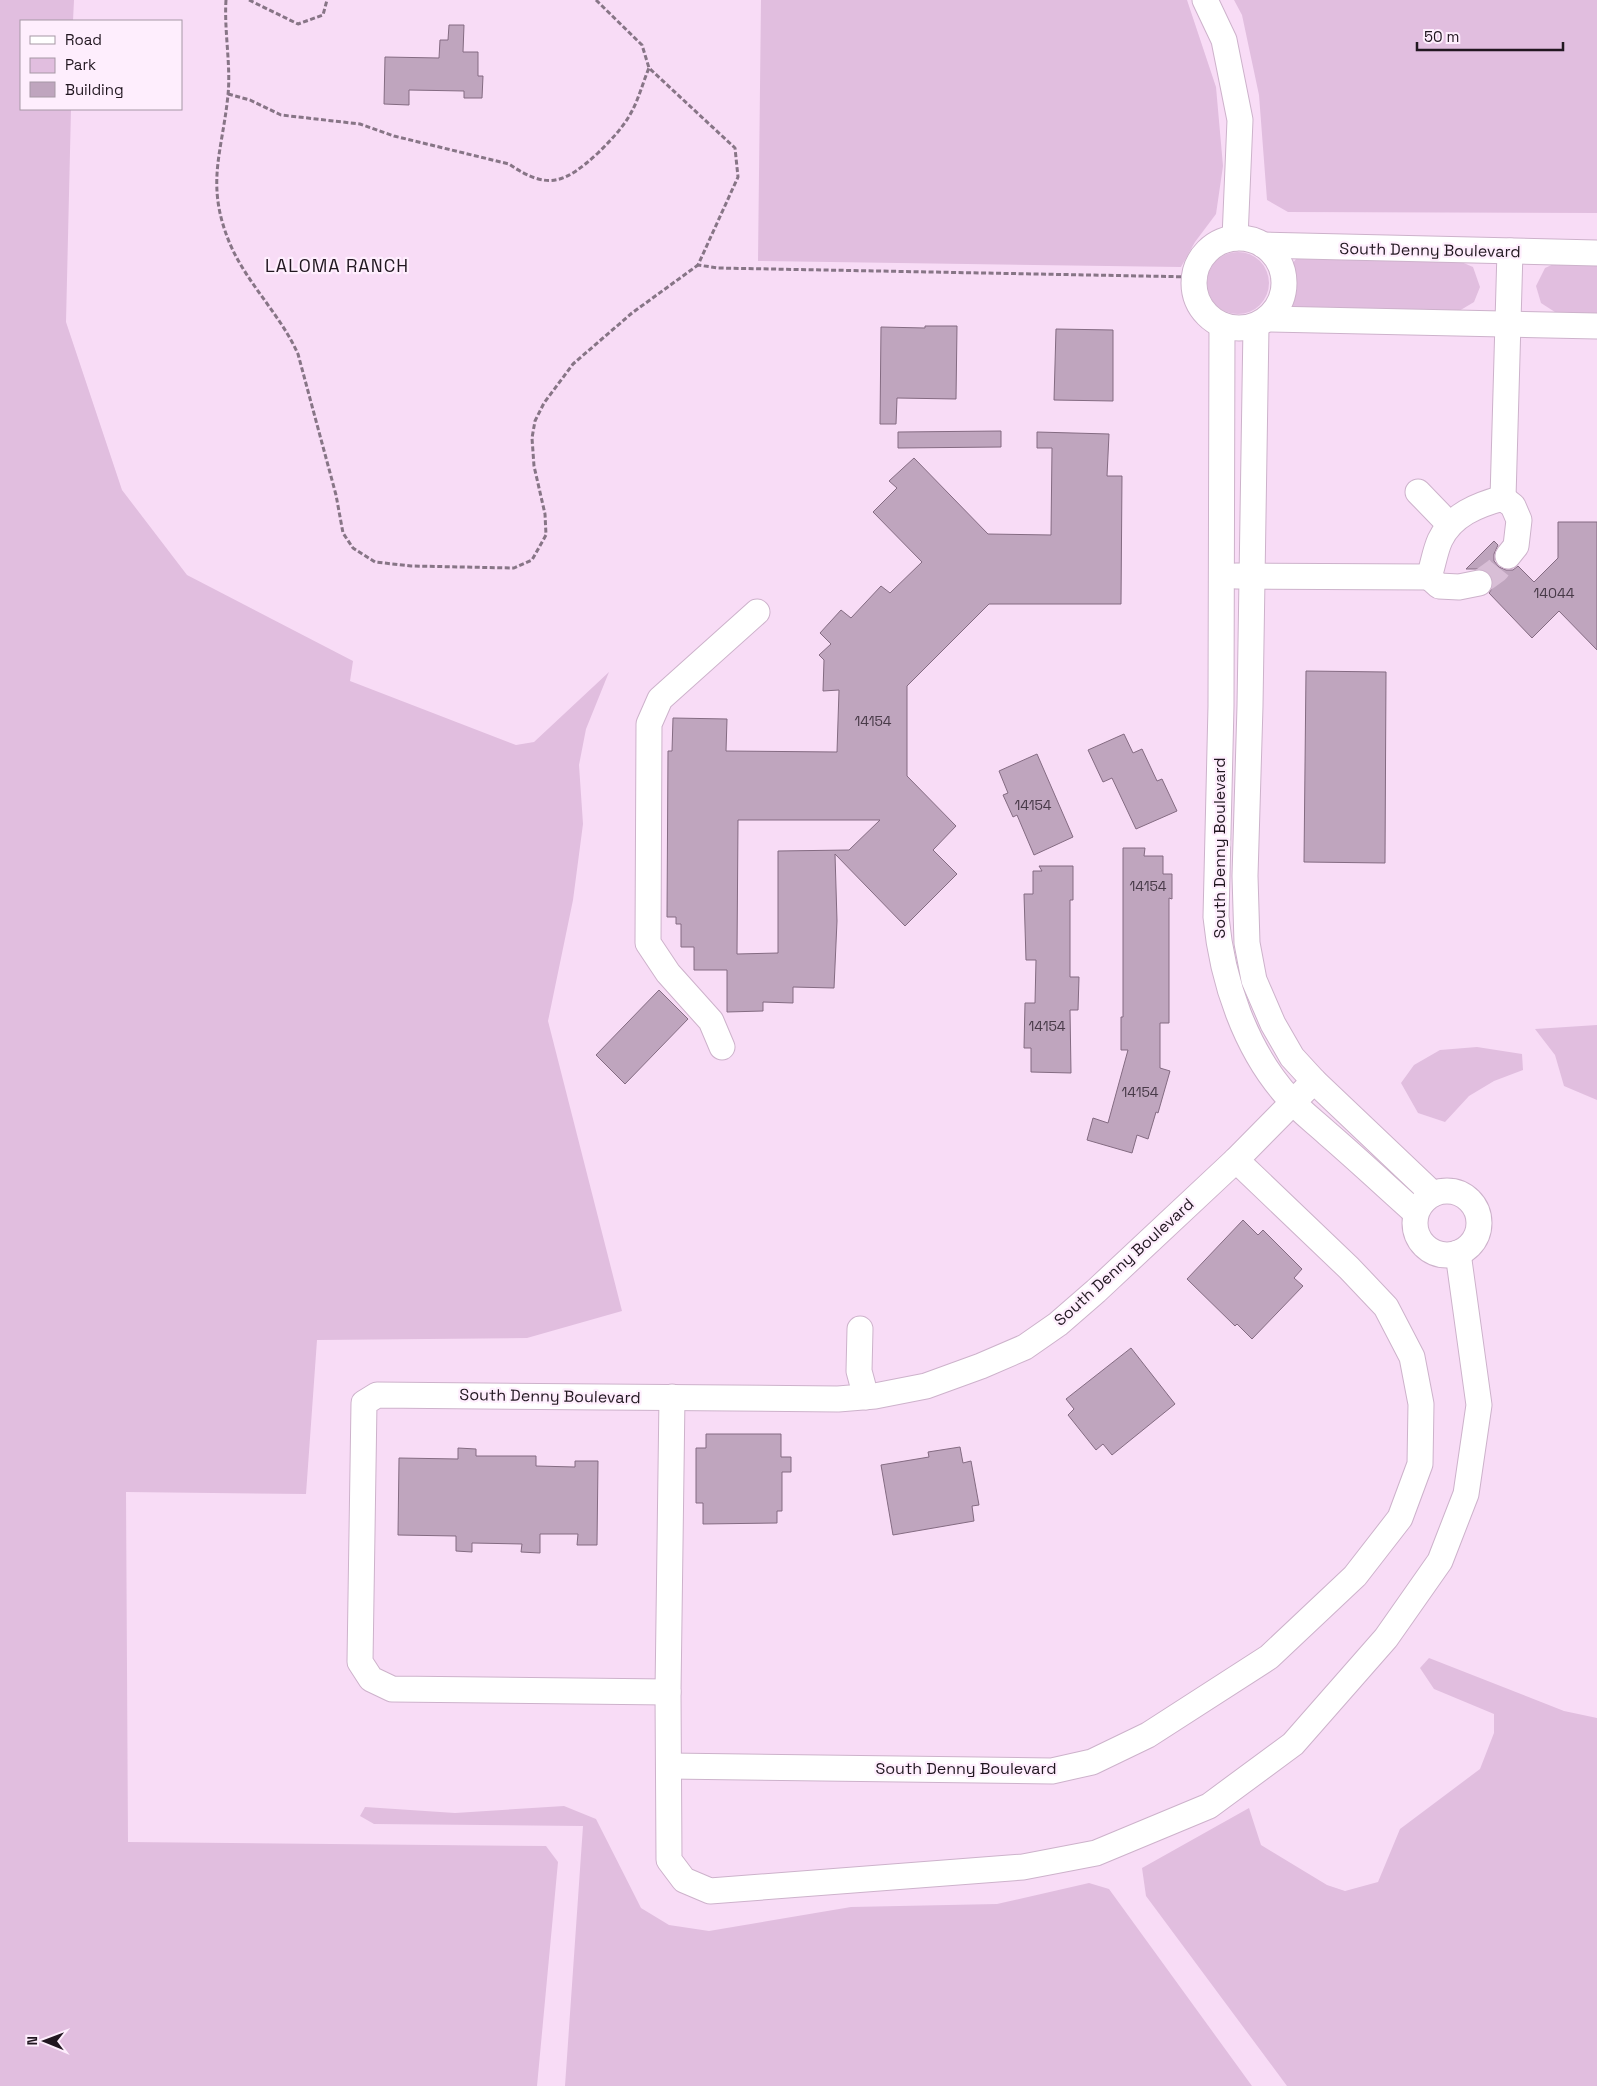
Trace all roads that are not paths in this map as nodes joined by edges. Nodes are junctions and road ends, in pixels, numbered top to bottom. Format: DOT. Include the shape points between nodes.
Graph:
graph roads {
  1 [pos="1205,0"];
  2 [pos="1235,238"];
  3 [pos="1263,245"];
  4 [pos="1510,251"];
  5 [pos="1597,253"];
  6 [pos="1262,322"];
  7 [pos="1509,324"];
  8 [pos="1222,325"];
  9 [pos="1597,326"];
  10 [pos="1222,422"];
  11 [pos="1254,422"];
  12 [pos="1418,492"];
  13 [pos="1503,498"];
  14 [pos="1449,524"];
  15 [pos="1508,556"];
  16 [pos="1221,576"];
  17 [pos="1252,576"];
  18 [pos="1429,577"];
  19 [pos="1479,583"];
  20 [pos="757,612"];
  21 [pos="722,1047"];
  22 [pos="1314,1081"];
  23 [pos="1293,1102"];
  24 [pos="1236,1160"];
  25 [pos="1433,1194"];
  26 [pos="1416,1213"];
  27 [pos="1458,1253"];
  28 [pos="860,1329"];
  29 [pos="672,1397"];
  30 [pos="866,1397"];
  31 [pos="668,1692"];
  32 [pos="669,1766"];
  1 -- 2 [label="street" via="1224,40 1240,120"];
  2 -- 3 [label="street, South Denny Boulevard" via="1250,239"];
  2 -- 8 [label="street" via="1220,242 1208,251 1199,263 1195,277 1195,292 1200,306 1210,318"];
  3 -- 4 [label="street, South Denny Boulevard"];
  3 -- 6 [label="street" via="1281,266 1284,281 1283,295 1277,308"];
  4 -- 5 [label="street, South Denny Boulevard"];
  4 -- 7 [label="street"];
  6 -- 7 [label="street"];
  6 -- 8 [label="street" via="1245,328"];
  6 -- 11 [label="street, South Denny Boulevard"];
  7 -- 9 [label="street"];
  7 -- 13 [label="street"];
  8 -- 10 [label="street, South Denny Boulevard"];
  10 -- 11 [label="street"];
  10 -- 16 [label="street, South Denny Boulevard"];
  11 -- 17 [label="street, South Denny Boulevard"];
  12 -- 14 [label="street"];
  13 -- 14 [label="street" via="1471,509"];
  13 -- 15 [label="street" via="1514,506 1519,520 1516,546"];
  14 -- 18 [label="street" via="1439,541"];
  16 -- 17 [label="street"];
  16 -- 23 [label="street, South Denny Boulevard" via="1216,917 1219,948 1231,993 1246,1030 1262,1061"];
  17 -- 18 [label="street"];
  17 -- 22 [label="street, South Denny Boulevard" via="1245,876 1247,943 1254,980 1274,1024 1292,1057"];
  18 -- 19 [label="street" via="1439,586"];
  20 -- 21 [label="street" via="660,699 649,724 648,943 668,973 711,1022"];
  22 -- 23 [label="street, South Denny Boulevard"];
  22 -- 25 [label="street, South Denny Boulevard"];
  23 -- 24 [label="street, South Denny Boulevard"];
  23 -- 26 [label="street, South Denny Boulevard"];
  24 -- 30 [label="street, South Denny Boulevard" via="1096,1291 1025,1347 926,1386"];
  24 -- 32 [label="street, South Denny Boulevard" via="1386,1307 1412,1357 1421,1404 1420,1464 1400,1518 1355,1576 1269,1657 1148,1735 1092,1762 1052,1771"];
  25 -- 26 [label="street" via="1424,1200"];
  25 -- 27 [label="street" via="1443,1191 1464,1196 1476,1212 1478,1232 1467,1248"];
  26 -- 27 [label="street" via="1415,1229 1425,1247 1442,1255"];
  27 -- 32 [label="street" via="1479,1405 1466,1494 1440,1561 1386,1638 1293,1744 1209,1806 1096,1853 1023,1866 710,1891 684,1880 669,1860"];
  28 -- 30 [label="street" via="859,1371"];
  29 -- 30 [label="street, South Denny Boulevard"];
  29 -- 31 [label="street"];
  29 -- 31 [label="street, South Denny Boulevard" via="377,1395 364,1403 360,1662 371,1679 392,1689"];
  31 -- 32 [label="street"];
}
